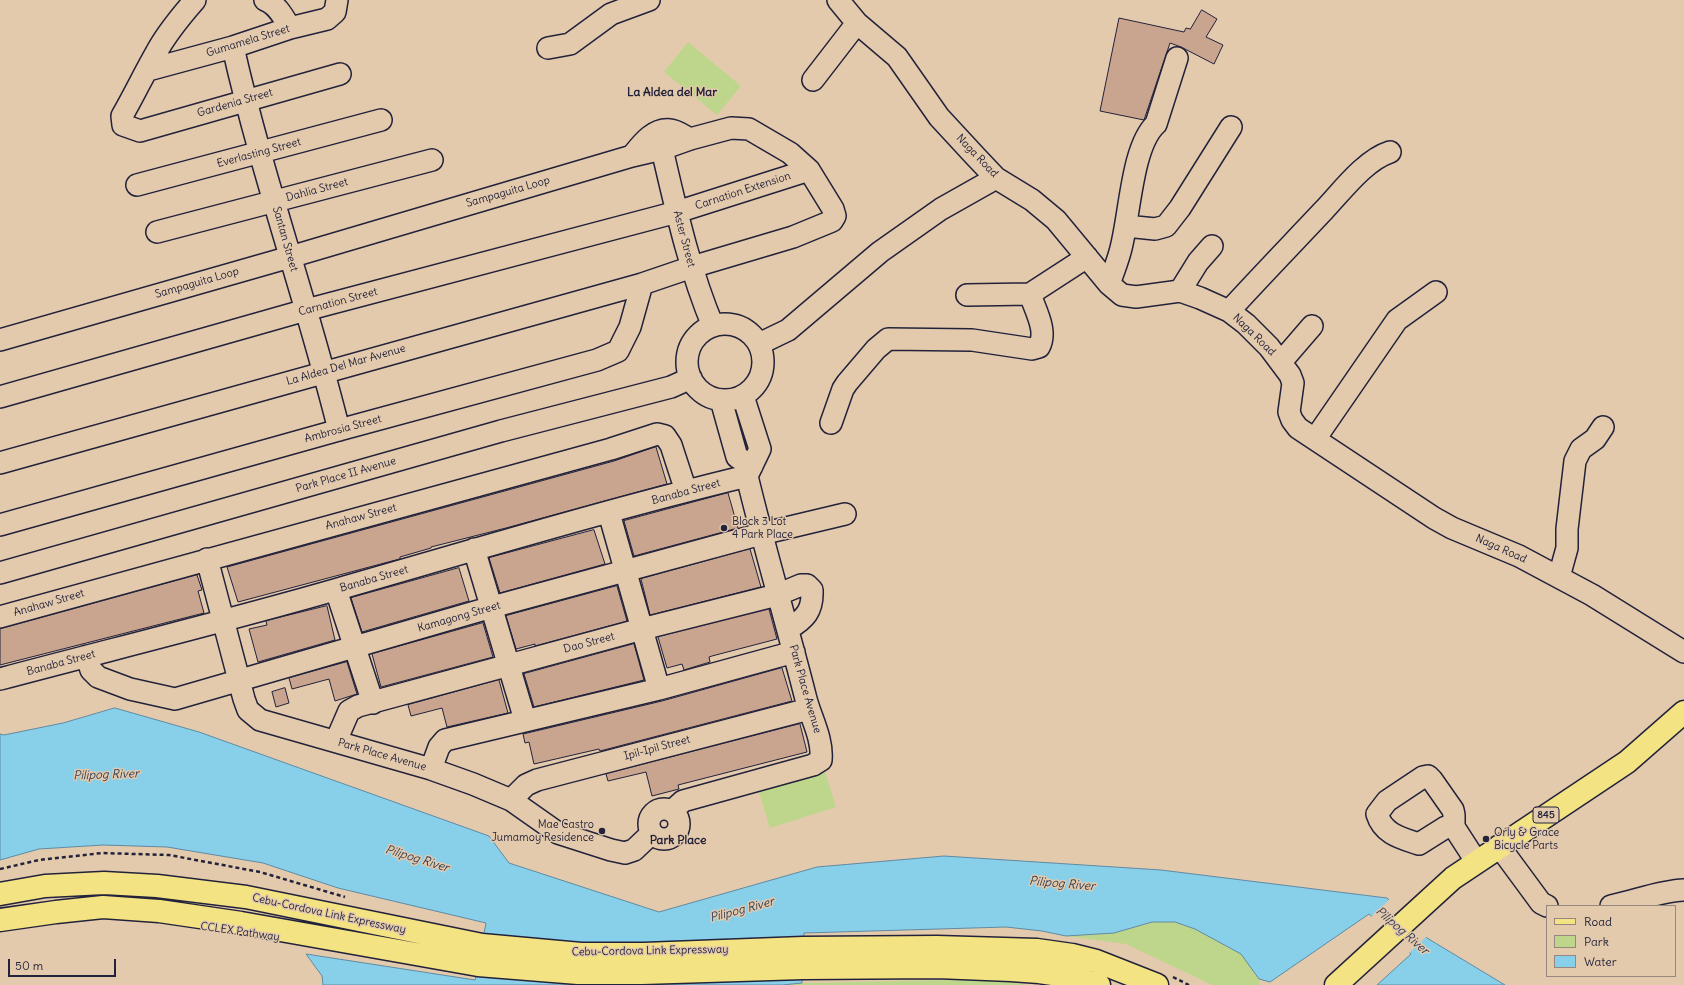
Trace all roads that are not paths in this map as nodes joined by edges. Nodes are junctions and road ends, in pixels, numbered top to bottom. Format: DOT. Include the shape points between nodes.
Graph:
graph roads {
  1 [pos="195,0"];
  2 [pos="266,0"];
  3 [pos="337,0"];
  4 [pos="649,0"];
  5 [pos="838,0"];
  6 [pos="857,23"];
  7 [pos="290,28"];
  8 [pos="233,47"];
  9 [pos="548,48"];
  10 [pos="1177,58"];
  11 [pos="148,70"];
  12 [pos="340,74"];
  13 [pos="813,80"];
  14 [pos="245,100"];
  15 [pos="381,120"];
  16 [pos="1231,127"];
  17 [pos="690,139"];
  18 [pos="662,149"];
  19 [pos="260,152"];
  20 [pos="1390,152"];
  21 [pos="632,156"];
  22 [pos="432,160"];
  23 [pos="809,170"];
  24 [pos="996,178"];
  25 [pos="137,185"];
  26 [pos="274,201"];
  27 [pos="677,212"];
  28 [pos="1126,226"];
  29 [pos="156,232"];
  30 [pos="1212,246"];
  31 [pos="290,257"];
  32 [pos="1087,257"];
  33 [pos="692,267"];
  34 [pos="642,284"];
  35 [pos="1109,284"];
  36 [pos="1180,292"];
  37 [pos="1436,292"];
  38 [pos="1030,294"];
  39 [pos="967,295"];
  40 [pos="306,310"];
  41 [pos="1229,311"];
  42 [pos="713,326"];
  43 [pos="1312,326"];
  44 [pos="0,340"];
  45 [pos="759,344"];
  46 [pos="1281,362"];
  47 [pos="324,371"];
  48 [pos="691,378"];
  49 [pos="743,396"];
  50 [pos="0,397"];
  51 [pos="721,400"];
  52 [pos="831,424"];
  53 [pos="1603,427"];
  54 [pos="339,430"];
  55 [pos="1315,440"];
  56 [pos="0,463"];
  57 [pos="749,471"];
  58 [pos="686,491"];
  59 [pos="608,513"];
  60 [pos="845,514"];
  61 [pos="0,525"];
  62 [pos="761,534"];
  63 [pos="474,549"];
  64 [pos="207,559"];
  65 [pos="626,572"];
  66 [pos="0,573"];
  67 [pos="1559,577"];
  68 [pos="336,590"];
  69 [pos="777,596"];
  70 [pos="492,607"];
  71 [pos="0,617"];
  72 [pos="223,620"];
  73 [pos="642,628"];
  74 [pos="788,629"];
  75 [pos="355,648"];
  76 [pos="794,652"];
  77 [pos="1684,652"];
  78 [pos="87,656"];
  79 [pos="509,665"];
  80 [pos="0,679"];
  81 [pos="238,682"];
  82 [pos="659,689"];
  83 [pos="373,703"];
  84 [pos="809,709"];
  85 [pos="1684,712"];
  86 [pos="525,720"];
  87 [pos="336,741"];
  88 [pos="431,769"];
  89 [pos="511,800"];
  90 [pos="1454,827"];
  91 [pos="1499,846"];
  92 [pos="1476,861"];
  93 [pos="1684,890"];
  94 [pos="0,894"];
  95 [pos="1616,905"];
  96 [pos="1546,906"];
  97 [pos="0,920"];
  98 [pos="480,955"];
  99 [pos="803,958"];
  100 [pos="1099,985"];
  101 [pos="1157,985"];
  102 [pos="1336,985"];
  1 -- 11 [label="street" via="156,52"];
  2 -- 7 [label="street" via="282,15"];
  3 -- 7 [label="street, Gumamela Street" via="335,12 327,19"];
  4 -- 9 [label="street" via="611,14 570,44"];
  5 -- 6 [label="street, Naga Road"];
  6 -- 13 [label="street"];
  6 -- 24 [label="street, Naga Road" via="897,57 939,116"];
  7 -- 8 [label="street, Gumamela Street"];
  8 -- 11 [label="street, Gumamela Street"];
  8 -- 14 [label="street, Santan Street"];
  10 -- 28 [label="street" via="1156,124 1140,150"];
  11 -- 14 [label="street, Gardenia Street" via="122,116 123,125 140,131"];
  12 -- 14 [label="street, Gardenia Street"];
  14 -- 19 [label="street, Santan Street"];
  15 -- 19 [label="street, Everlasting Street"];
  16 -- 28 [label="street" via="1166,226 1155,229"];
  17 -- 18 [label="street, Sampaguita Loop"];
  17 -- 21 [label="street" via="670,130 658,131"];
  17 -- 23 [label="street, Sampaguita Loop" via="731,128 749,129 790,153"];
  18 -- 21 [label="street, Sampaguita Loop"];
  18 -- 27 [label="street, Aster Street"];
  19 -- 25 [label="street, Everlasting Street"];
  19 -- 26 [label="street, Santan Street"];
  20 -- 41 [label="street" via="1382,154 1363,169"];
  21 -- 31 [label="street, Sampaguita Loop"];
  22 -- 26 [label="street, Dahlia Street"];
  23 -- 27 [label="street, Carnation Extension"];
  23 -- 33 [label="street, Sampaguita Loop" via="833,209 835,216 832,221 792,237"];
  24 -- 32 [label="street, Naga Road" via="1032,200 1056,220"];
  24 -- 45 [label="street" via="941,209 880,252 788,330"];
  26 -- 29 [label="street, Dahlia Street"];
  26 -- 31 [label="street, Santan Street"];
  27 -- 33 [label="street, Aster Street"];
  27 -- 40 [label="street, Carnation Street"];
  28 -- 35 [label="street" via="1121,252"];
  30 -- 36 [label="street" via="1198,262"];
  31 -- 40 [label="street, Santan Street"];
  31 -- 44 [label="street, Sampaguita Loop"];
  32 -- 35 [label="street, Naga Road"];
  32 -- 38 [label="street"];
  33 -- 34 [label="street, La Aldea Del Mar Avenue"];
  33 -- 42 [label="street, Aster Street"];
  34 -- 47 [label="street, La Aldea Del Mar Avenue"];
  34 -- 54 [label="street, Ambrosia Street" via="630,327 618,351 597,360"];
  35 -- 36 [label="street, Naga Road" via="1122,294 1136,297"];
  36 -- 41 [label="street, Naga Road"];
  37 -- 55 [label="street" via="1397,320"];
  38 -- 39 [label="street"];
  38 -- 52 [label="street" via="1043,333 1039,347 1032,349 972,340 888,339 880,344 846,382"];
  40 -- 47 [label="street, Santan Street"];
  40 -- 50 [label="street, Carnation Street"];
  41 -- 46 [label="street, Naga Road" via="1246,324"];
  42 -- 45 [label="street" via="729,324 741,327"];
  42 -- 48 [label="street" via="698,335 688,353 687,363"];
  43 -- 46 [label="street"];
  45 -- 49 [label="street" via="763,355 760,378"];
  46 -- 55 [label="street, Naga Road" via="1293,383 1289,412 1292,420 1298,428"];
  47 -- 54 [label="street, Santan Street"];
  47 -- 56 [label="street, La Aldea Del Mar Avenue"];
  48 -- 51 [label="street" via="701,391"];
  48 -- 66 [label="street, Park Place II Avenue" via="671,387 493,433"];
  49 -- 51 [label="street"];
  49 -- 57 [label="street" via="760,449"];
  51 -- 57 [label="street" via="737,457"];
  53 -- 67 [label="street" via="1596,439 1581,449 1575,461 1567,548"];
  54 -- 61 [label="street, Ambrosia Street"];
  55 -- 67 [label="street, Naga Road" via="1434,518"];
  57 -- 58 [label="street, Banaba Street"];
  57 -- 62 [label="street, Park Place Avenue"];
  58 -- 59 [label="street, Banaba Street"];
  58 -- 64 [label="street, Anahaw Street" via="671,445 665,436 657,434 604,451"];
  59 -- 63 [label="street, Banaba Street"];
  59 -- 65 [label="street"];
  60 -- 62 [label="street, Kamagong Street"];
  62 -- 65 [label="street, Kamagong Street"];
  62 -- 69 [label="street, Park Place Avenue"];
  63 -- 68 [label="street, Banaba Street"];
  63 -- 70 [label="street"];
  64 -- 71 [label="street, Anahaw Street"];
  64 -- 72 [label="street, Park Place Avenue"];
  65 -- 70 [label="street, Kamagong Street"];
  65 -- 73 [label="street"];
  67 -- 77 [label="street, Naga Road"];
  68 -- 72 [label="street, Banaba Street"];
  68 -- 75 [label="street"];
  69 -- 73 [label="street, Dao Street"];
  69 -- 74 [label="street, Park Place Avenue"];
  69 -- 74 [label="street, Dao Street" via="801,585 812,590 807,615"];
  70 -- 75 [label="street, Kamagong Street"];
  70 -- 79 [label="street"];
  72 -- 78 [label="street, Banaba Street"];
  72 -- 81 [label="street, Park Place Avenue"];
  73 -- 79 [label="street, Dao Street"];
  73 -- 82 [label="street"];
  74 -- 76 [label="street, Park Place Avenue"];
  75 -- 81 [label="street, Kamagong Street"];
  75 -- 83 [label="street"];
  76 -- 82 [label="street"];
  76 -- 84 [label="street, Park Place Avenue"];
  78 -- 80 [label="street, Banaba Street"];
  78 -- 81 [label="street, Kamagong Street" via="91,670 98,677 130,690 175,699"];
  79 -- 83 [label="street, Dao Street"];
  79 -- 86 [label="street"];
  81 -- 87 [label="street, Park Place Avenue" via="248,710 253,716"];
  82 -- 86 [label="street"];
  83 -- 87 [label="street, Dao Street" via="349,711"];
  84 -- 89 [label="street, Ipil-Ipil Street" via="537,780 526,785"];
  84 -- 89 [label="street, Park Place Avenue" via="822,749 821,760 813,765 683,801 672,811 659,809 651,814 648,824 652,833 634,850 625,853 558,833"];
  85 -- 91 [label="main road, 845" via="1627,762"];
  86 -- 88 [label="street" via="445,740 438,747"];
  87 -- 88 [label="street, Park Place Avenue"];
  88 -- 89 [label="street, Park Place Avenue"];
  90 -- 90 [label="street" via="1446,827 1419,844 1386,830 1377,814 1387,801 1422,777 1428,776 1453,810"];
  90 -- 92 [label="street"];
  91 -- 92 [label="main road, 845"];
  91 -- 96 [label="street" via="1541,903"];
  92 -- 102 [label="main road, 845" via="1453,878"];
  93 -- 95 [label="street" via="1669,890"];
  94 -- 98 [label="main road, Cebu-Cordova Link Expressway" via="45,886 104,883 157,886 246,897"];
  97 -- 98 [label="main road, Cebu-Cordova Link Expressway" via="103,906 158,911"];
  98 -- 99 [label="main road, Cebu-Cordova Link Expressway" via="644,954"];
  99 -- 100 [label="main road, Cebu-Cordova Link Expressway" via="1057,974"];
  99 -- 101 [label="main road, Cebu-Cordova Link Expressway" via="937,947 1037,950 1096,961"];
}
